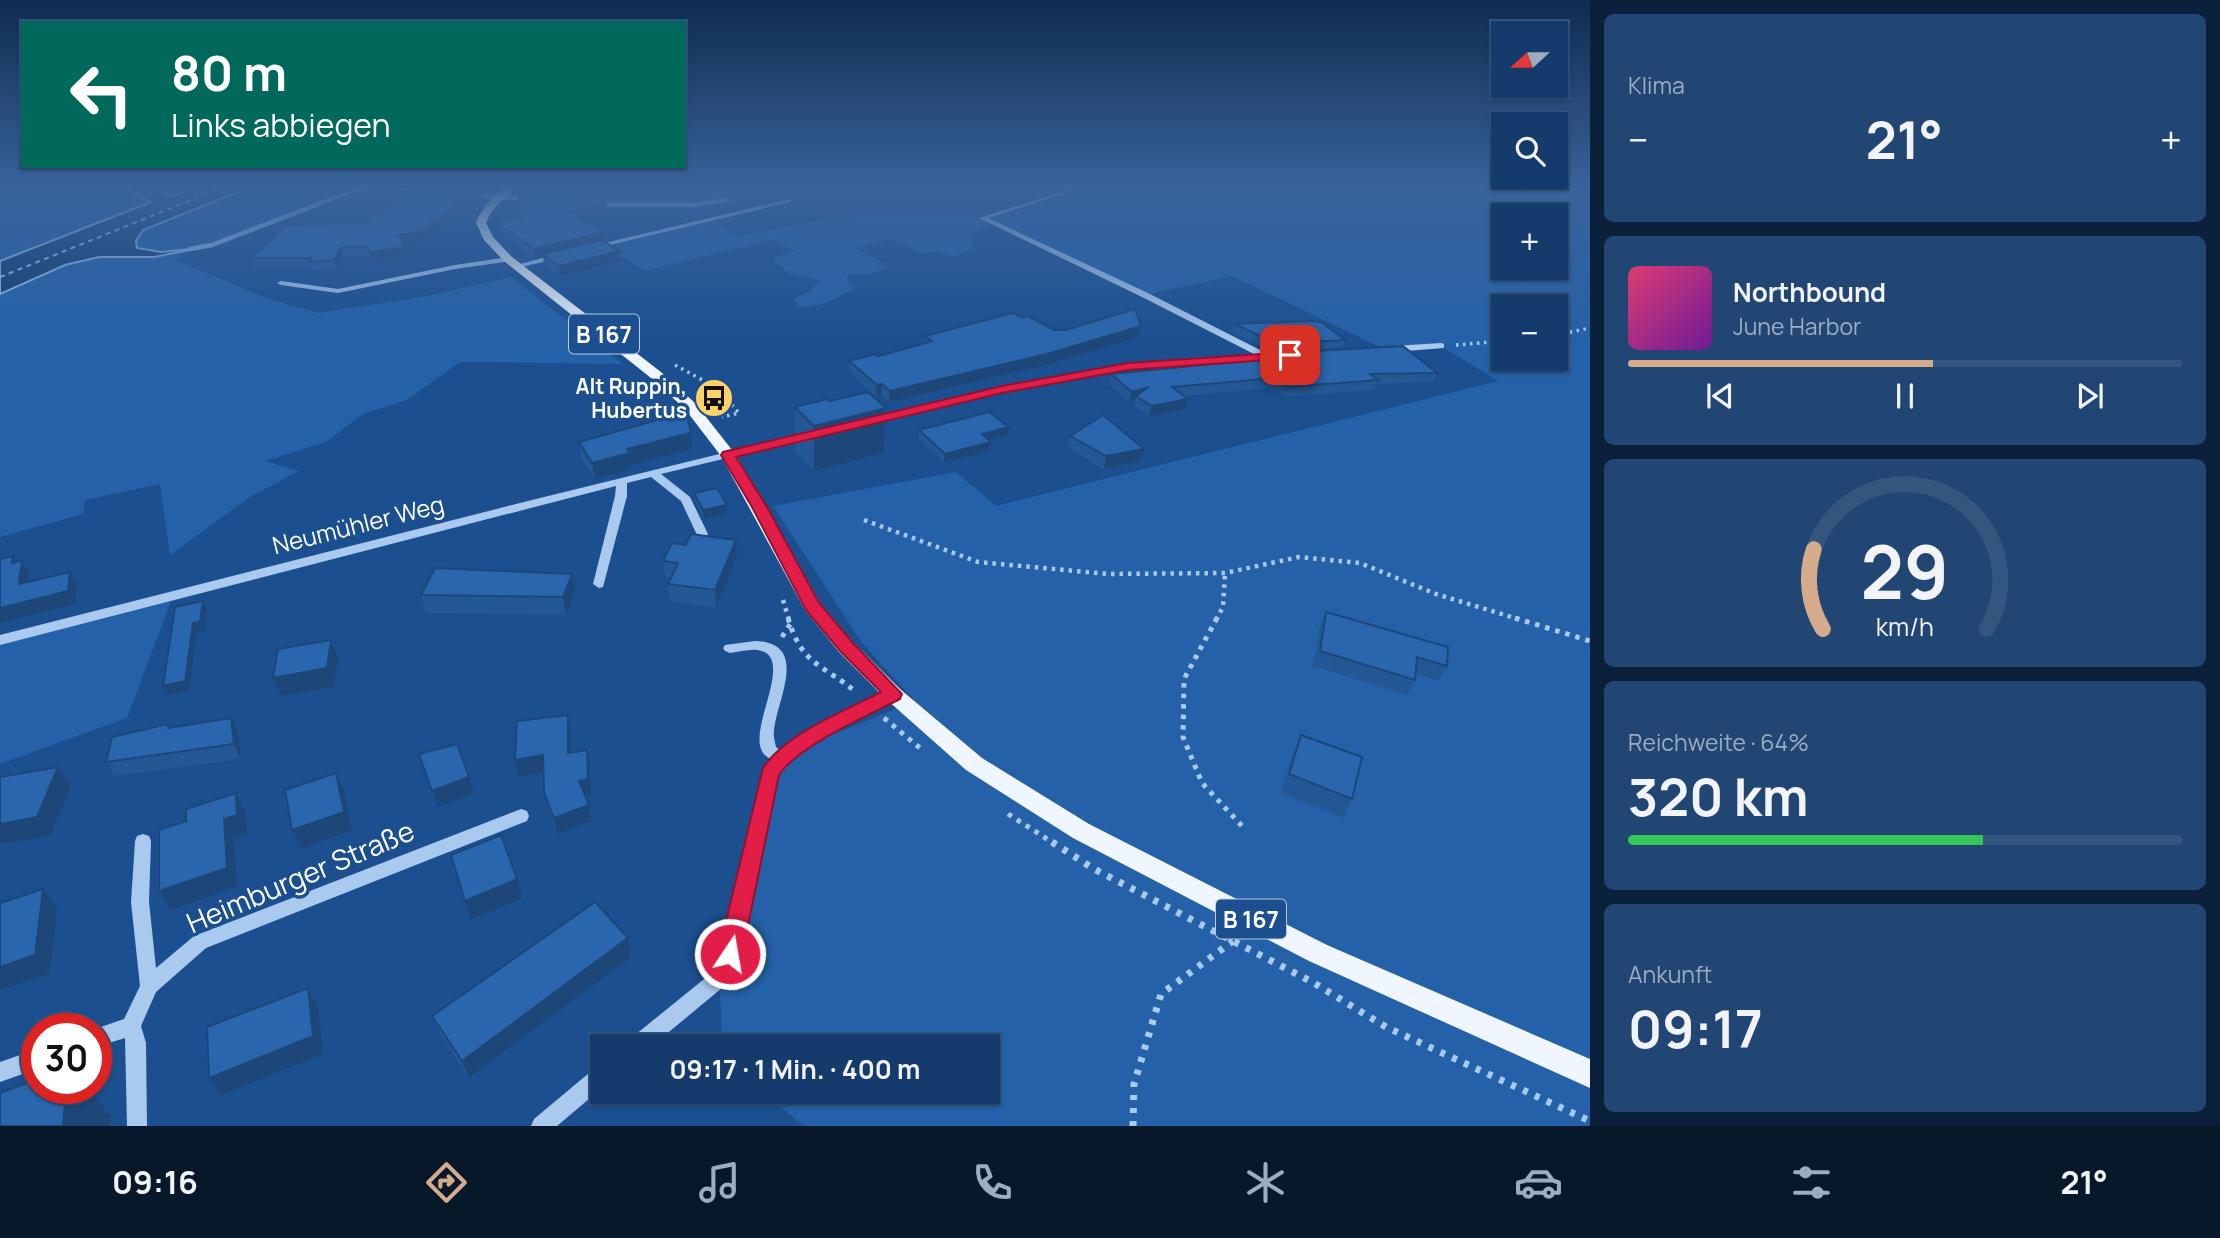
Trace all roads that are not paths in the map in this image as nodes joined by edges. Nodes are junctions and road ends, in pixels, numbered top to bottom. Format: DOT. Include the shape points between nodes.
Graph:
graph roads {
  1 [pos="491,241"];
  2 [pos="619,241"];
  3 [pos="1030,241"];
  4 [pos="578,250"];
  5 [pos="566,254"];
  6 [pos="513,262"];
  7 [pos="281,283"];
  8 [pos="1441,346"];
  9 [pos="1386,350"];
  10 [pos="1320,354"];
  11 [pos="1266,357"];
  12 [pos="857,423"];
  13 [pos="818,433"];
  14 [pos="728,455"];
  15 [pos="654,474"];
  16 [pos="622,482"];
  17 [pos="702,534"];
  18 [pos="599,584"];
  19 [pos="0,640"];
  20 [pos="730,648"];
  21 [pos="893,694"];
  22 [pos="780,758"];
  23 [pos="521,816"];
  24 [pos="143,841"];
  25 [pos="149,986"];
  26 [pos="131,1026"];
  27 [pos="112,1033"];
  28 [pos="652,1034"];
  29 [pos="21,1065"];
  30 [pos="0,1072"];
  31 [pos="1590,1074"];
  32 [pos="590,1085"];
  33 [pos="137,1126"];
  34 [pos="541,1126"];
  1 -- 6 [label="main road, B 167"];
  2 -- 4 [label="street"];
  3 -- 11 [label="street"];
  5 -- 6 [label="street"];
  6 -- 7 [label="street" via="454,267 338,291"];
  6 -- 14 [label="main road, B 167" via="656,375 690,406"];
  8 -- 9 [label="street"];
  10 -- 11 [label="street"];
  11 -- 12 [label="street" via="1128,367"];
  13 -- 14 [label="street, Neumühler Weg"];
  14 -- 15 [label="street, Neumühler Weg"];
  14 -- 21 [label="main road, B 167" via="812,606"];
  15 -- 16 [label="street, Neumühler Weg"];
  15 -- 17 [label="street" via="686,499"];
  16 -- 18 [label="lane"];
  16 -- 19 [label="street, Neumühler Weg"];
  20 -- 22 [label="street" via="762,646 779,663 781,679 766,732 769,750"];
  21 -- 22 [label="street"];
  21 -- 31 [label="main road, B 167" via="975,764 1081,831 1318,953"];
  22 -- 28 [label="street" via="770,774 721,977"];
  23 -- 25 [label="street, Heimburger Straße" via="200,942"];
  24 -- 25 [label="lane" via="140,902"];
  25 -- 26 [label="street, Heimburger Straße"];
  26 -- 27 [label="street"];
  26 -- 33 [label="street" via="136,1043"];
  29 -- 30 [label="street"];
  32 -- 34 [label="street"];
}
